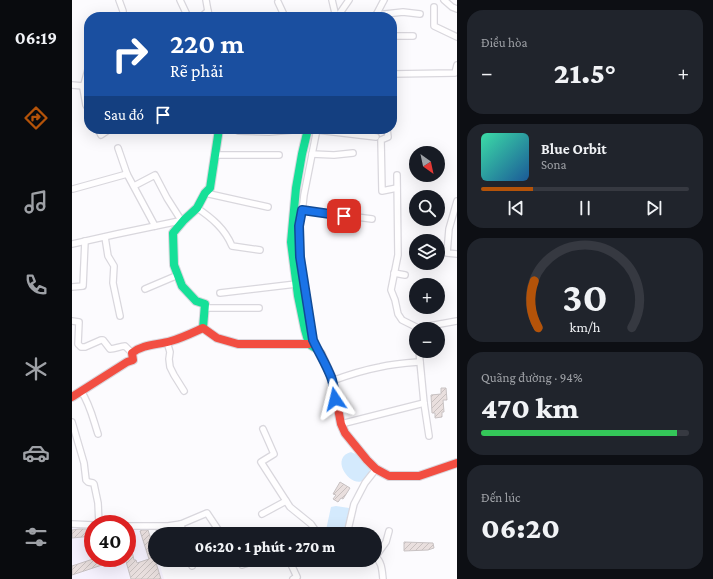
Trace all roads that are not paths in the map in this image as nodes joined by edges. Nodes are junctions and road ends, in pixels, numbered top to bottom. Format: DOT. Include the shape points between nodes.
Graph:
graph roads {
  1 [pos="119,0"];
  2 [pos="180,0"];
  3 [pos="206,0"];
  4 [pos="332,0"];
  5 [pos="349,0"];
  6 [pos="384,0"];
  7 [pos="444,0"];
  8 [pos="278,2"];
  9 [pos="434,7"];
  10 [pos="457,9"];
  11 [pos="123,12"];
  12 [pos="186,12"];
  13 [pos="209,12"];
  14 [pos="283,12"];
  15 [pos="335,12"];
  16 [pos="341,12"];
  17 [pos="377,12"];
  18 [pos="397,13"];
  19 [pos="420,14"];
  20 [pos="397,36"];
  21 [pos="414,36"];
  22 [pos="457,36"];
  23 [pos="457,65"];
  24 [pos="397,74"];
  25 [pos="84,84"];
  26 [pos="72,85"];
  27 [pos="218,134"];
  28 [pos="312,134"];
  29 [pos="314,134"];
  30 [pos="353,134"];
  31 [pos="388,134"];
  32 [pos="376,137"];
  33 [pos="118,148"];
  34 [pos="353,153"];
  35 [pos="312,154"];
  36 [pos="215,155"];
  37 [pos="279,156"];
  38 [pos="127,174"];
  39 [pos="397,175"];
  40 [pos="134,186"];
  41 [pos="397,188"];
  42 [pos="73,189"];
  43 [pos="205,194"];
  44 [pos="457,201"];
  45 [pos="268,207"];
  46 [pos="197,208"];
  47 [pos="302,210"];
  48 [pos="372,219"];
  49 [pos="183,220"];
  50 [pos="155,226"];
  51 [pos="105,237"];
  52 [pos="85,241"];
  53 [pos="72,244"];
  54 [pos="260,250"];
  55 [pos="457,254"];
  56 [pos="394,273"];
  57 [pos="178,275"];
  58 [pos="405,275"];
  59 [pos="296,284"];
  60 [pos="72,286"];
  61 [pos="146,289"];
  62 [pos="220,293"];
  63 [pos="205,308"];
  64 [pos="259,308"];
  65 [pos="120,316"];
  66 [pos="72,321"];
  67 [pos="457,321"];
  68 [pos="445,323"];
  69 [pos="409,324"];
  70 [pos="203,328"];
  71 [pos="168,342"];
  72 [pos="309,344"];
  73 [pos="317,349"];
  74 [pos="132,353"];
  75 [pos="420,358"];
  76 [pos="420,362"];
  77 [pos="332,381"];
  78 [pos="81,391"];
  79 [pos="184,391"];
  80 [pos="72,397"];
  81 [pos="424,403"];
  82 [pos="72,422"];
  83 [pos="341,424"];
  84 [pos="263,429"];
  85 [pos="98,434"];
  86 [pos="429,436"];
  87 [pos="457,463"];
  88 [pos="376,469"];
  89 [pos="286,501"];
  90 [pos="262,514"];
  91 [pos="99,515"];
  92 [pos="72,524"];
  93 [pos="180,524"];
  94 [pos="84,525"];
  95 [pos="136,526"];
  96 [pos="181,527"];
  97 [pos="216,527"];
  98 [pos="314,527"];
  99 [pos="349,527"];
  100 [pos="390,531"];
  101 [pos="382,547"];
  102 [pos="292,567"];
  103 [pos="381,567"];
  104 [pos="293,579"];
  105 [pos="383,579"];
  1 -- 11 [label="street"];
  2 -- 12 [label="street"];
  3 -- 13 [label="street"];
  4 -- 15 [label="street"];
  5 -- 16 [label="street"];
  6 -- 17 [label="street"];
  7 -- 10 [label="street"];
  8 -- 14 [label="street"];
  9 -- 22 [label="street" via="434,26"];
  18 -- 19 [label="street"];
  20 -- 21 [label="street"];
  23 -- 24 [label="street" via="454,73"];
  25 -- 26 [label="street"];
  27 -- 36 [label="street"];
  28 -- 59 [label="street" via="302,154 296,188 291,242"];
  29 -- 35 [label="street"];
  30 -- 32 [label="street"];
  31 -- 41 [label="street" via="388,137 381,140 382,191"];
  33 -- 38 [label="street"];
  34 -- 35 [label="street"];
  35 -- 47 [label="street"];
  36 -- 37 [label="street"];
  36 -- 43 [label="street" via="210,188"];
  38 -- 40 [label="street"];
  38 -- 42 [label="street"];
  39 -- 41 [label="street"];
  40 -- 49 [label="street" via="155,175"];
  40 -- 50 [label="street"];
  41 -- 56 [label="street" via="398,255"];
  43 -- 45 [label="street"];
  43 -- 46 [label="street"];
  44 -- 55 [label="street" via="449,229 447,253"];
  46 -- 49 [label="street"];
  46 -- 54 [label="street" via="222,229 232,246"];
  47 -- 48 [label="street"];
  47 -- 73 [label="street" via="299,226 300,257 313,340"];
  49 -- 50 [label="street"];
  49 -- 57 [label="street" via="173,233 174,265"];
  50 -- 51 [label="street"];
  51 -- 52 [label="street"];
  51 -- 65 [label="street" via="108,256 114,266 112,283"];
  52 -- 53 [label="street"];
  52 -- 60 [label="street" via="83,286"];
  56 -- 58 [label="street"];
  56 -- 69 [label="street" via="391,290 398,314"];
  57 -- 61 [label="street"];
  57 -- 63 [label="street" via="182,286 196,301 205,304"];
  59 -- 62 [label="street"];
  59 -- 72 [label="street"];
  63 -- 64 [label="street"];
  63 -- 70 [label="street"];
  66 -- 74 [label="street" via="80,322 80,347 103,340 110,349 126,346"];
  67 -- 68 [label="street"];
  70 -- 71 [label="street"];
  70 -- 72 [label="street" via="217,338 238,344"];
  71 -- 74 [label="street" via="138,349"];
  71 -- 79 [label="street" via="170,367"];
  72 -- 73 [label="street"];
  73 -- 77 [label="street"];
  74 -- 78 [label="street" via="133,360"];
  75 -- 76 [label="street"];
  76 -- 77 [label="street" via="380,367"];
  76 -- 81 [label="street"];
  77 -- 83 [label="street"];
  78 -- 80 [label="street"];
  78 -- 85 [label="street" via="87,400"];
  81 -- 83 [label="street"];
  81 -- 86 [label="street"];
  82 -- 91 [label="street" via="84,463 86,480 94,484"];
  83 -- 88 [label="street" via="366,460"];
  84 -- 89 [label="street" via="274,454 261,462"];
  87 -- 88 [label="street" via="419,476 389,476"];
  88 -- 99 [label="street" via="354,504"];
  89 -- 90 [label="street"];
  89 -- 98 [label="street"];
  92 -- 94 [label="street"];
  93 -- 95 [label="street"];
  93 -- 96 [label="street"];
  93 -- 97 [label="street" via="207,513"];
  100 -- 101 [label="street"];
  102 -- 104 [label="street" via="297,577"];
  103 -- 105 [label="street"];
}
